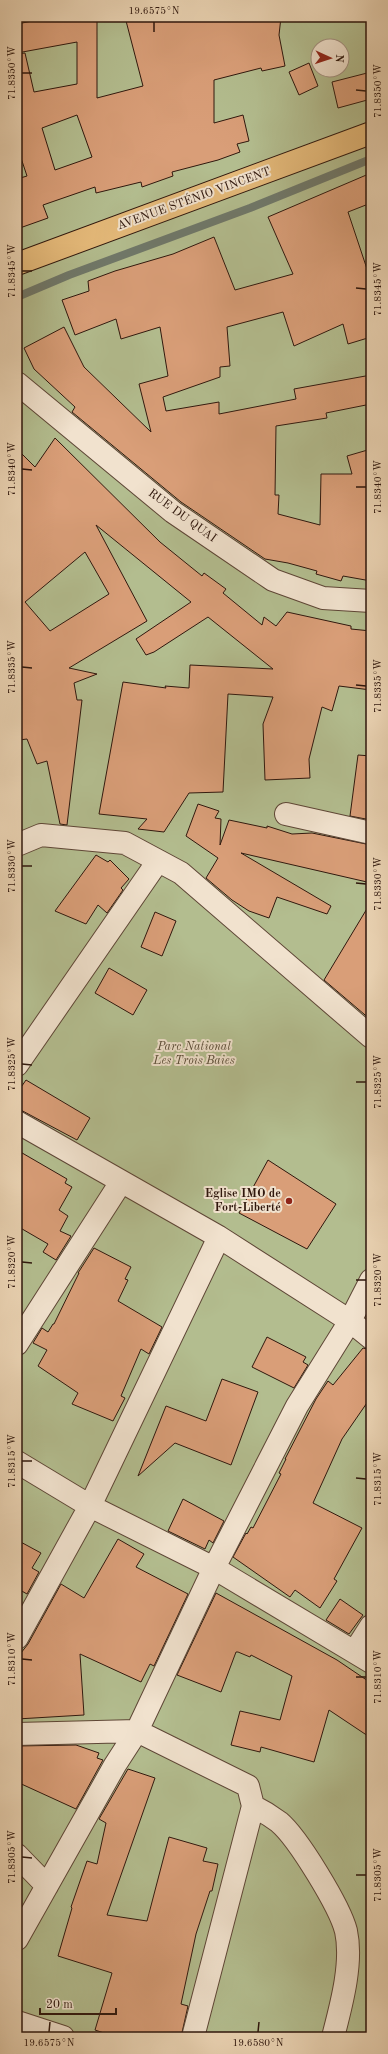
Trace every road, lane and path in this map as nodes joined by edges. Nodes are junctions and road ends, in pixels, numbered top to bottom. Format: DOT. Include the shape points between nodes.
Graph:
graph roads {
  1 [pos="371,134"];
  2 [pos="17,264"];
  3 [pos="17,383"];
  4 [pos="371,601"];
  5 [pos="286,814"];
  6 [pos="371,832"];
  7 [pos="17,845"];
  8 [pos="158,861"];
  9 [pos="371,1037"];
  10 [pos="17,1065"];
  11 [pos="17,1122"];
  12 [pos="121,1182"];
  13 [pos="219,1237"];
  14 [pos="369,1287"];
  15 [pos="350,1321"];
  16 [pos="371,1338"];
  17 [pos="17,1344"];
  18 [pos="17,1462"];
  19 [pos="90,1506"];
  20 [pos="214,1568"];
  21 [pos="371,1626"];
  22 [pos="17,1638"];
  23 [pos="363,1656"];
  24 [pos="137,1730"];
  25 [pos="17,1734"];
  26 [pos="253,1806"];
  27 [pos="17,1855"];
  28 [pos="47,1886"];
  29 [pos="17,1939"];
  30 [pos="17,2022"];
  31 [pos="63,2037"];
  32 [pos="193,2037"];
  33 [pos="333,2037"];
  1 -- 2 [label="main road, AVENUE STÉNIO VINCENT"];
  3 -- 4 [label="street, RUE DU QUAI" via="173,512 272,580 323,598"];
  5 -- 6 [label="street"];
  7 -- 8 [label="street" via="41,835 125,844"];
  8 -- 9 [label="street" via="181,873"];
  8 -- 10 [label="street"];
  11 -- 12 [label="street"];
  12 -- 13 [label="street"];
  12 -- 17 [label="street"];
  13 -- 15 [label="street"];
  13 -- 19 [label="street"];
  14 -- 15 [label="street"];
  15 -- 16 [label="street"];
  15 -- 20 [label="street" via="297,1406"];
  18 -- 19 [label="street"];
  19 -- 20 [label="street"];
  19 -- 22 [label="street"];
  20 -- 23 [label="street"];
  20 -- 24 [label="street"];
  21 -- 23 [label="street"];
  24 -- 25 [label="street"];
  24 -- 26 [label="street" via="248,1786"];
  24 -- 28 [label="street" via="114,1765"];
  26 -- 32 [label="street"];
  26 -- 33 [label="street" via="279,1822 293,1837 336,1906 346,1931 348,1959"];
  27 -- 28 [label="street"];
  28 -- 29 [label="street"];
  30 -- 31 [label="street"];
}
